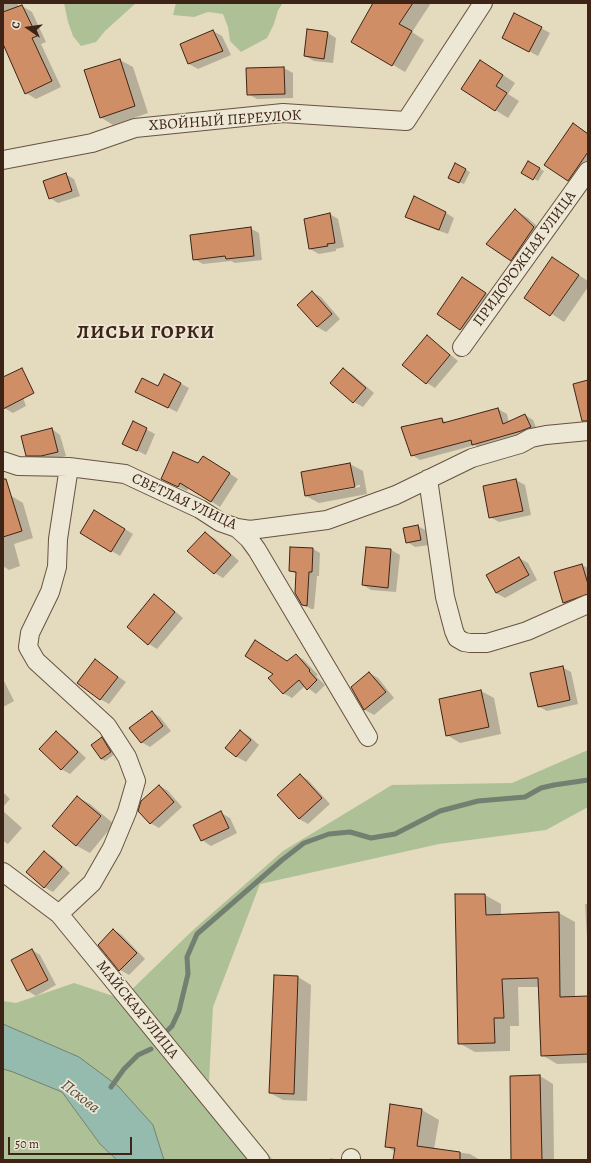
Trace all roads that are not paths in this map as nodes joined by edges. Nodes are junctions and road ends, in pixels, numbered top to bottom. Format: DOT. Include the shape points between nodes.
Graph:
graph roads {
  1 [pos="483,3"];
  2 [pos="4,155"];
  3 [pos="588,171"];
  4 [pos="462,347"];
  5 [pos="588,431"];
  6 [pos="3,461"];
  7 [pos="69,467"];
  8 [pos="428,480"];
  9 [pos="238,528"];
  10 [pos="588,604"];
  11 [pos="368,737"];
  12 [pos="3,872"];
  13 [pos="58,914"];
  14 [pos="260,1160"];
  1 -- 2 [label="street, ХВОЙНЫЙ ПЕРЕУЛОК" via="406,121 283,114 135,128 92,143"];
  3 -- 4 [label="street, ПРИДОРОЖНАЯ УЛИЦА"];
  5 -- 8 [label="street, СВЕТЛАЯ УЛИЦА" via="531,438 520,444 472,458"];
  6 -- 7 [label="street, СВЕТЛАЯ УЛИЦА" via="18,466"];
  7 -- 9 [label="street, СВЕТЛАЯ УЛИЦА" via="125,474 200,509 220,522"];
  7 -- 13 [label="street" via="58,539 57,567 50,592 30,633 28,647 36,661 107,726 127,757 136,781 112,848 92,883"];
  8 -- 9 [label="street, СВЕТЛАЯ УЛИЦА" via="396,495 327,520 250,530"];
  8 -- 10 [label="street" via="445,597 457,638 470,643 487,643 527,631"];
  9 -- 11 [label="street" via="257,550"];
  12 -- 13 [label="street, МАЙСКАЯ УЛИЦА"];
  13 -- 14 [label="street, МАЙСКАЯ УЛИЦА"];
}
